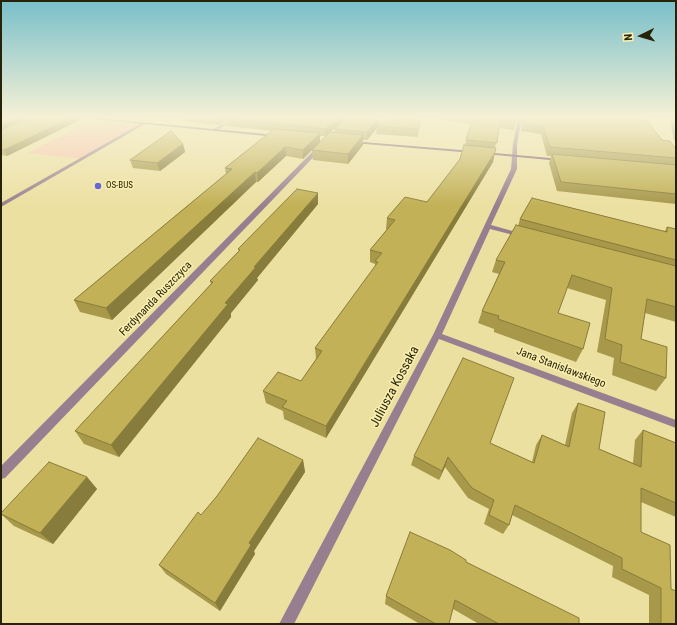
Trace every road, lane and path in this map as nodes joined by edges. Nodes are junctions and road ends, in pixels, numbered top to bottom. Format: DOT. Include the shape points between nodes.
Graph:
graph roads {
  1 [pos="102,147"];
  2 [pos="320,147"];
  3 [pos="409,147"];
  4 [pos="515,147"];
  5 [pos="515,156"];
  6 [pos="569,161"];
  7 [pos="1,205"];
  8 [pos="487,226"];
  9 [pos="525,236"];
  10 [pos="437,334"];
  11 [pos="676,424"];
  12 [pos="1,474"];
  13 [pos="286,624"];
  1 -- 7 [label="street"];
  2 -- 12 [label="street, Ferdynanda Ruszczyca"];
  3 -- 5 [label="street"];
  4 -- 5 [label="street, Juliusza Kossaka"];
  5 -- 6 [label="street"];
  5 -- 8 [label="street, Juliusza Kossaka" via="514,168"];
  8 -- 9 [label="street"];
  8 -- 10 [label="street, Juliusza Kossaka"];
  10 -- 11 [label="street, Jana Stanisławskiego"];
  10 -- 13 [label="street, Juliusza Kossaka"];
}
